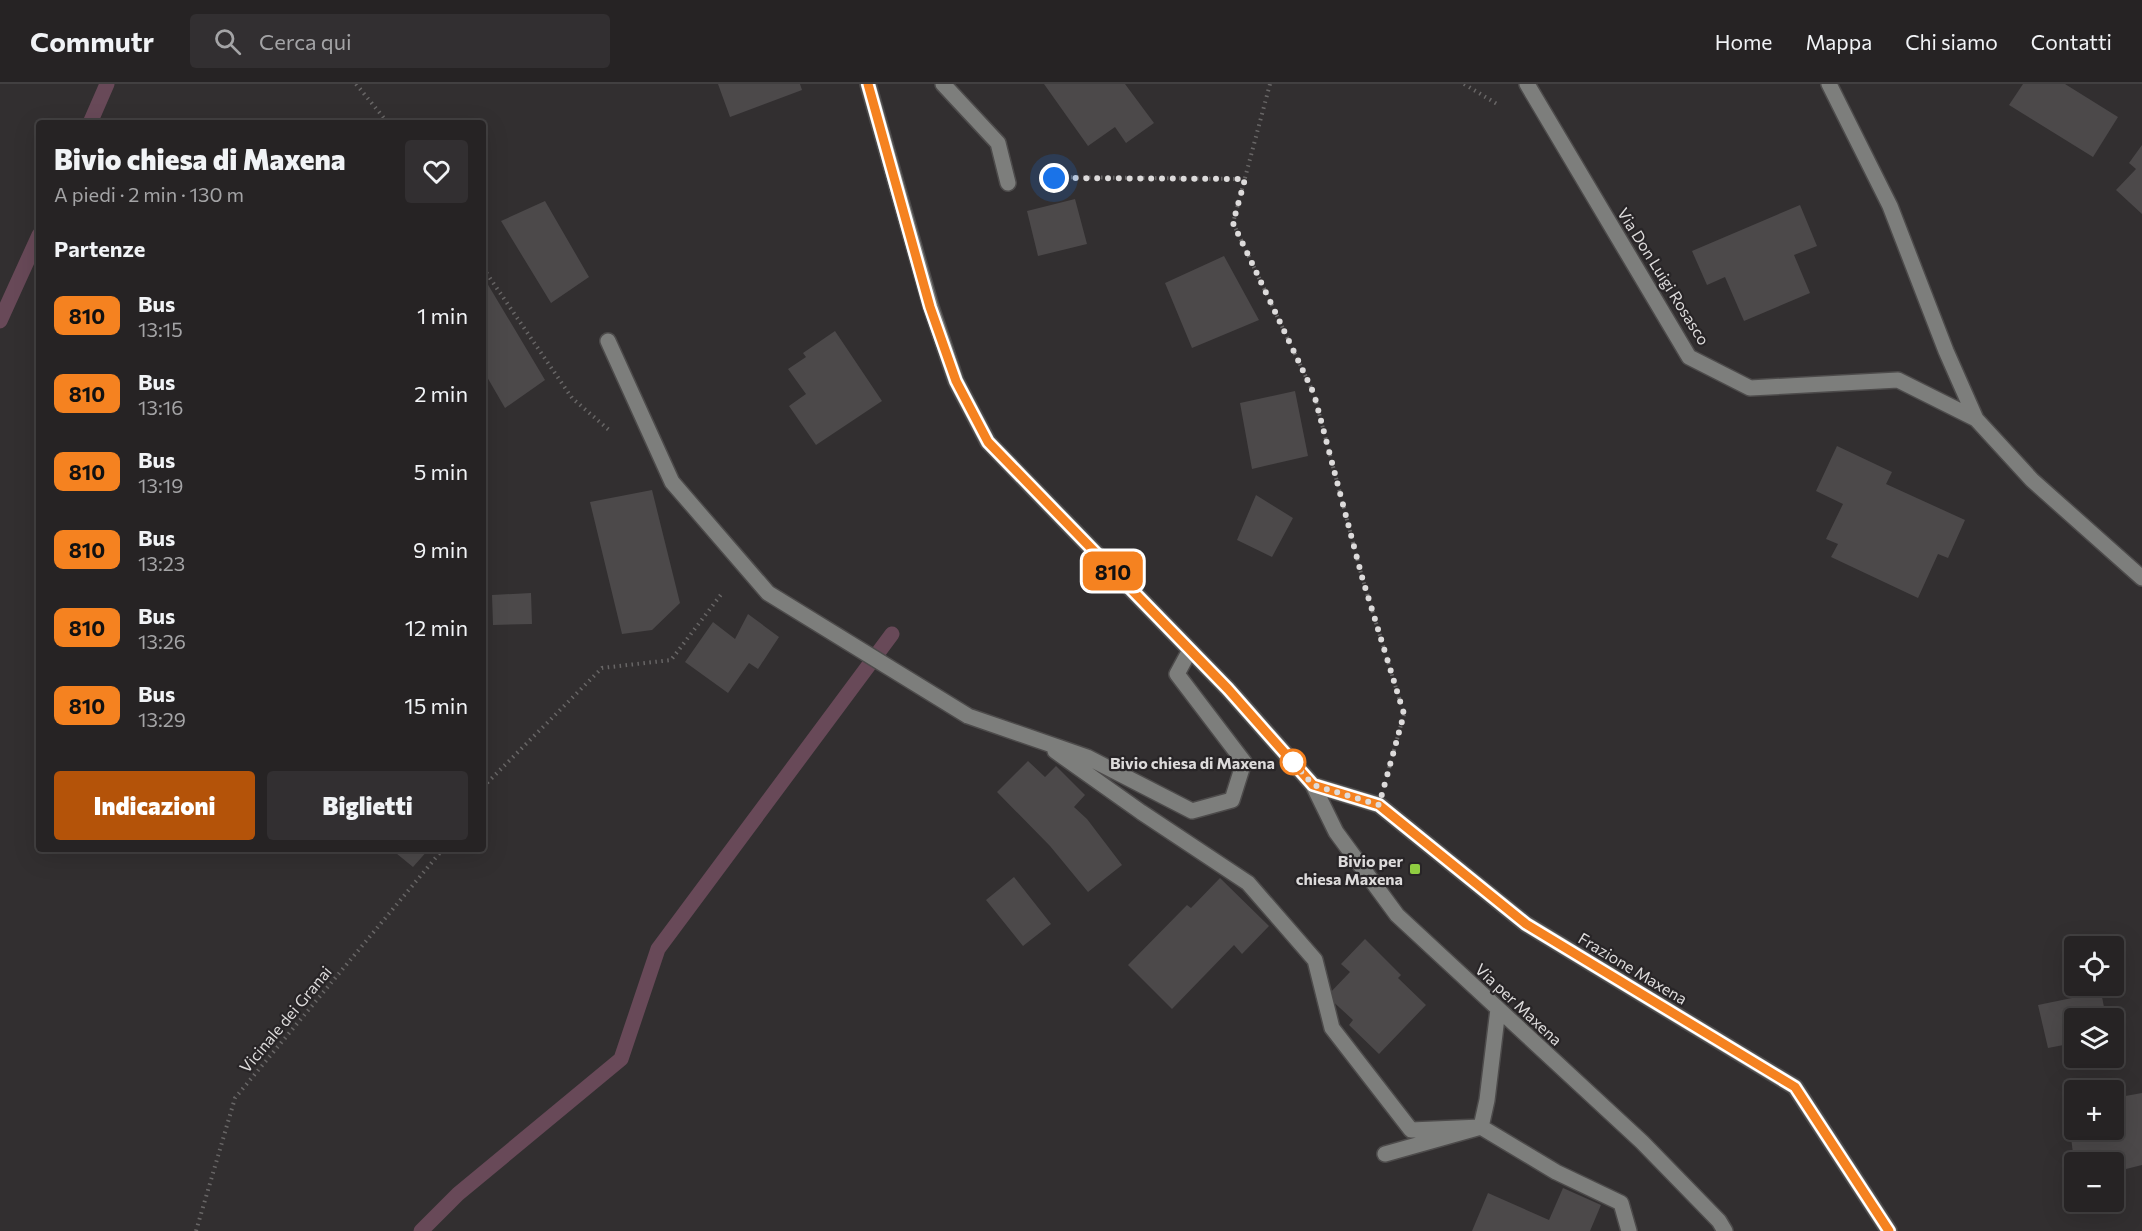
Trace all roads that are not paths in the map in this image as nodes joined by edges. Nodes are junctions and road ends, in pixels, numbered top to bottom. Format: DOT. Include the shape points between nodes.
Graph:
graph roads {
  1 [pos="868,84"];
  2 [pos="943,84"];
  3 [pos="1527,84"];
  4 [pos="1829,84"];
  5 [pos="1008,180"];
  6 [pos="608,341"];
  7 [pos="1976,418"];
  8 [pos="2142,578"];
  9 [pos="1190,650"];
  10 [pos="1041,741"];
  11 [pos="1313,785"];
  12 [pos="1498,1009"];
  13 [pos="1481,1127"];
  14 [pos="1385,1154"];
  15 [pos="1629,1231"];
  16 [pos="1725,1231"];
  17 [pos="1889,1231"];
  1 -- 9 [label="street, Via per Maxena" via="930,307 956,381 988,442"];
  2 -- 5 [label="street" via="998,142"];
  3 -- 7 [label="street, Via Don Luigi Rosasco" via="1689,357 1750,388 1898,380"];
  4 -- 7 [label="street, Via Don Luigi Rosasco" via="1890,206"];
  6 -- 10 [label="street" via="672,482 768,593 968,716"];
  7 -- 8 [label="street, Via Don Luigi Rosasco" via="2032,480"];
  9 -- 10 [label="street" via="1177,674 1244,762 1232,800 1192,811 1087,757"];
  9 -- 11 [label="street, Via per Maxena"];
  10 -- 13 [label="street" via="1248,883 1315,960 1332,1028 1411,1130"];
  11 -- 12 [label="street, Via per Maxena" via="1336,832 1396,915"];
  11 -- 17 [label="street, Frazione Maxena" via="1379,805 1526,924 1795,1087"];
  12 -- 13 [label="street"];
  12 -- 16 [label="street, Via per Maxena" via="1642,1142"];
  13 -- 14 [label="street"];
  13 -- 15 [label="street" via="1556,1172 1621,1203"];
}
